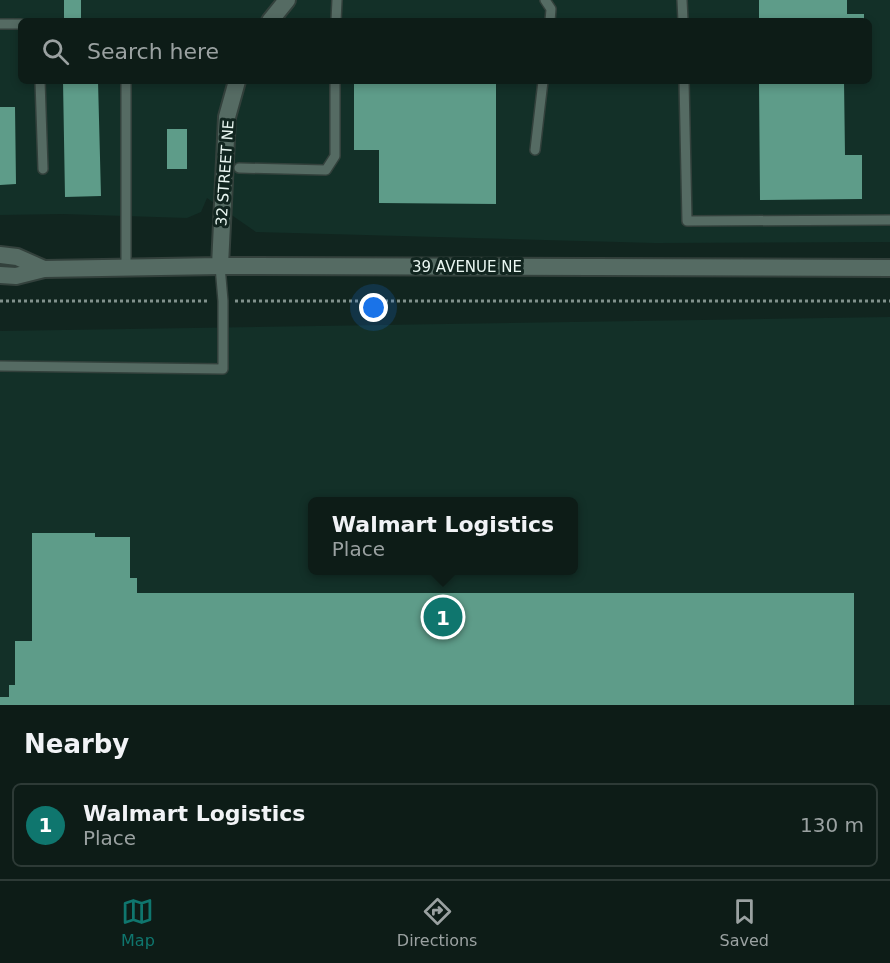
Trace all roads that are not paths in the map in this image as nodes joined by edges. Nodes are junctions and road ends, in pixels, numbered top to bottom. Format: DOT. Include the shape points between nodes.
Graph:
graph roads {
  1 [pos="287,0"];
  2 [pos="337,0"];
  3 [pos="545,0"];
  4 [pos="682,0"];
  5 [pos="272,18"];
  6 [pos="336,18"];
  7 [pos="550,18"];
  8 [pos="683,18"];
  9 [pos="0,24"];
  10 [pos="18,24"];
  11 [pos="40,84"];
  12 [pos="126,84"];
  13 [pos="236,84"];
  14 [pos="335,84"];
  15 [pos="543,84"];
  16 [pos="684,84"];
  17 [pos="535,150"];
  18 [pos="239,168"];
  19 [pos="43,169"];
  20 [pos="890,220"];
  21 [pos="0,255"];
  22 [pos="220,266"];
  23 [pos="126,267"];
  24 [pos="890,268"];
  25 [pos="44,269"];
  26 [pos="0,275"];
  27 [pos="0,366"];
  1 -- 5 [label="street"];
  2 -- 6 [label="lane"];
  3 -- 7 [label="lane" via="551,9"];
  4 -- 8 [label="lane"];
  9 -- 10 [label="lane"];
  11 -- 19 [label="lane"];
  12 -- 23 [label="lane"];
  13 -- 22 [label="street, 32 STREET NE" via="227,117"];
  14 -- 18 [label="lane" via="335,156 326,170"];
  15 -- 17 [label="lane"];
  16 -- 20 [label="lane" via="687,221"];
  21 -- 25 [label="street, 39 AVENUE NE" via="17,257"];
  22 -- 23 [label="street, 39 AVENUE NE"];
  22 -- 24 [label="street, 39 AVENUE NE"];
  22 -- 27 [label="lane" via="223,369"];
  23 -- 25 [label="street, 39 AVENUE NE"];
  25 -- 26 [label="street, 39 AVENUE NE" via="16,276"];
}
